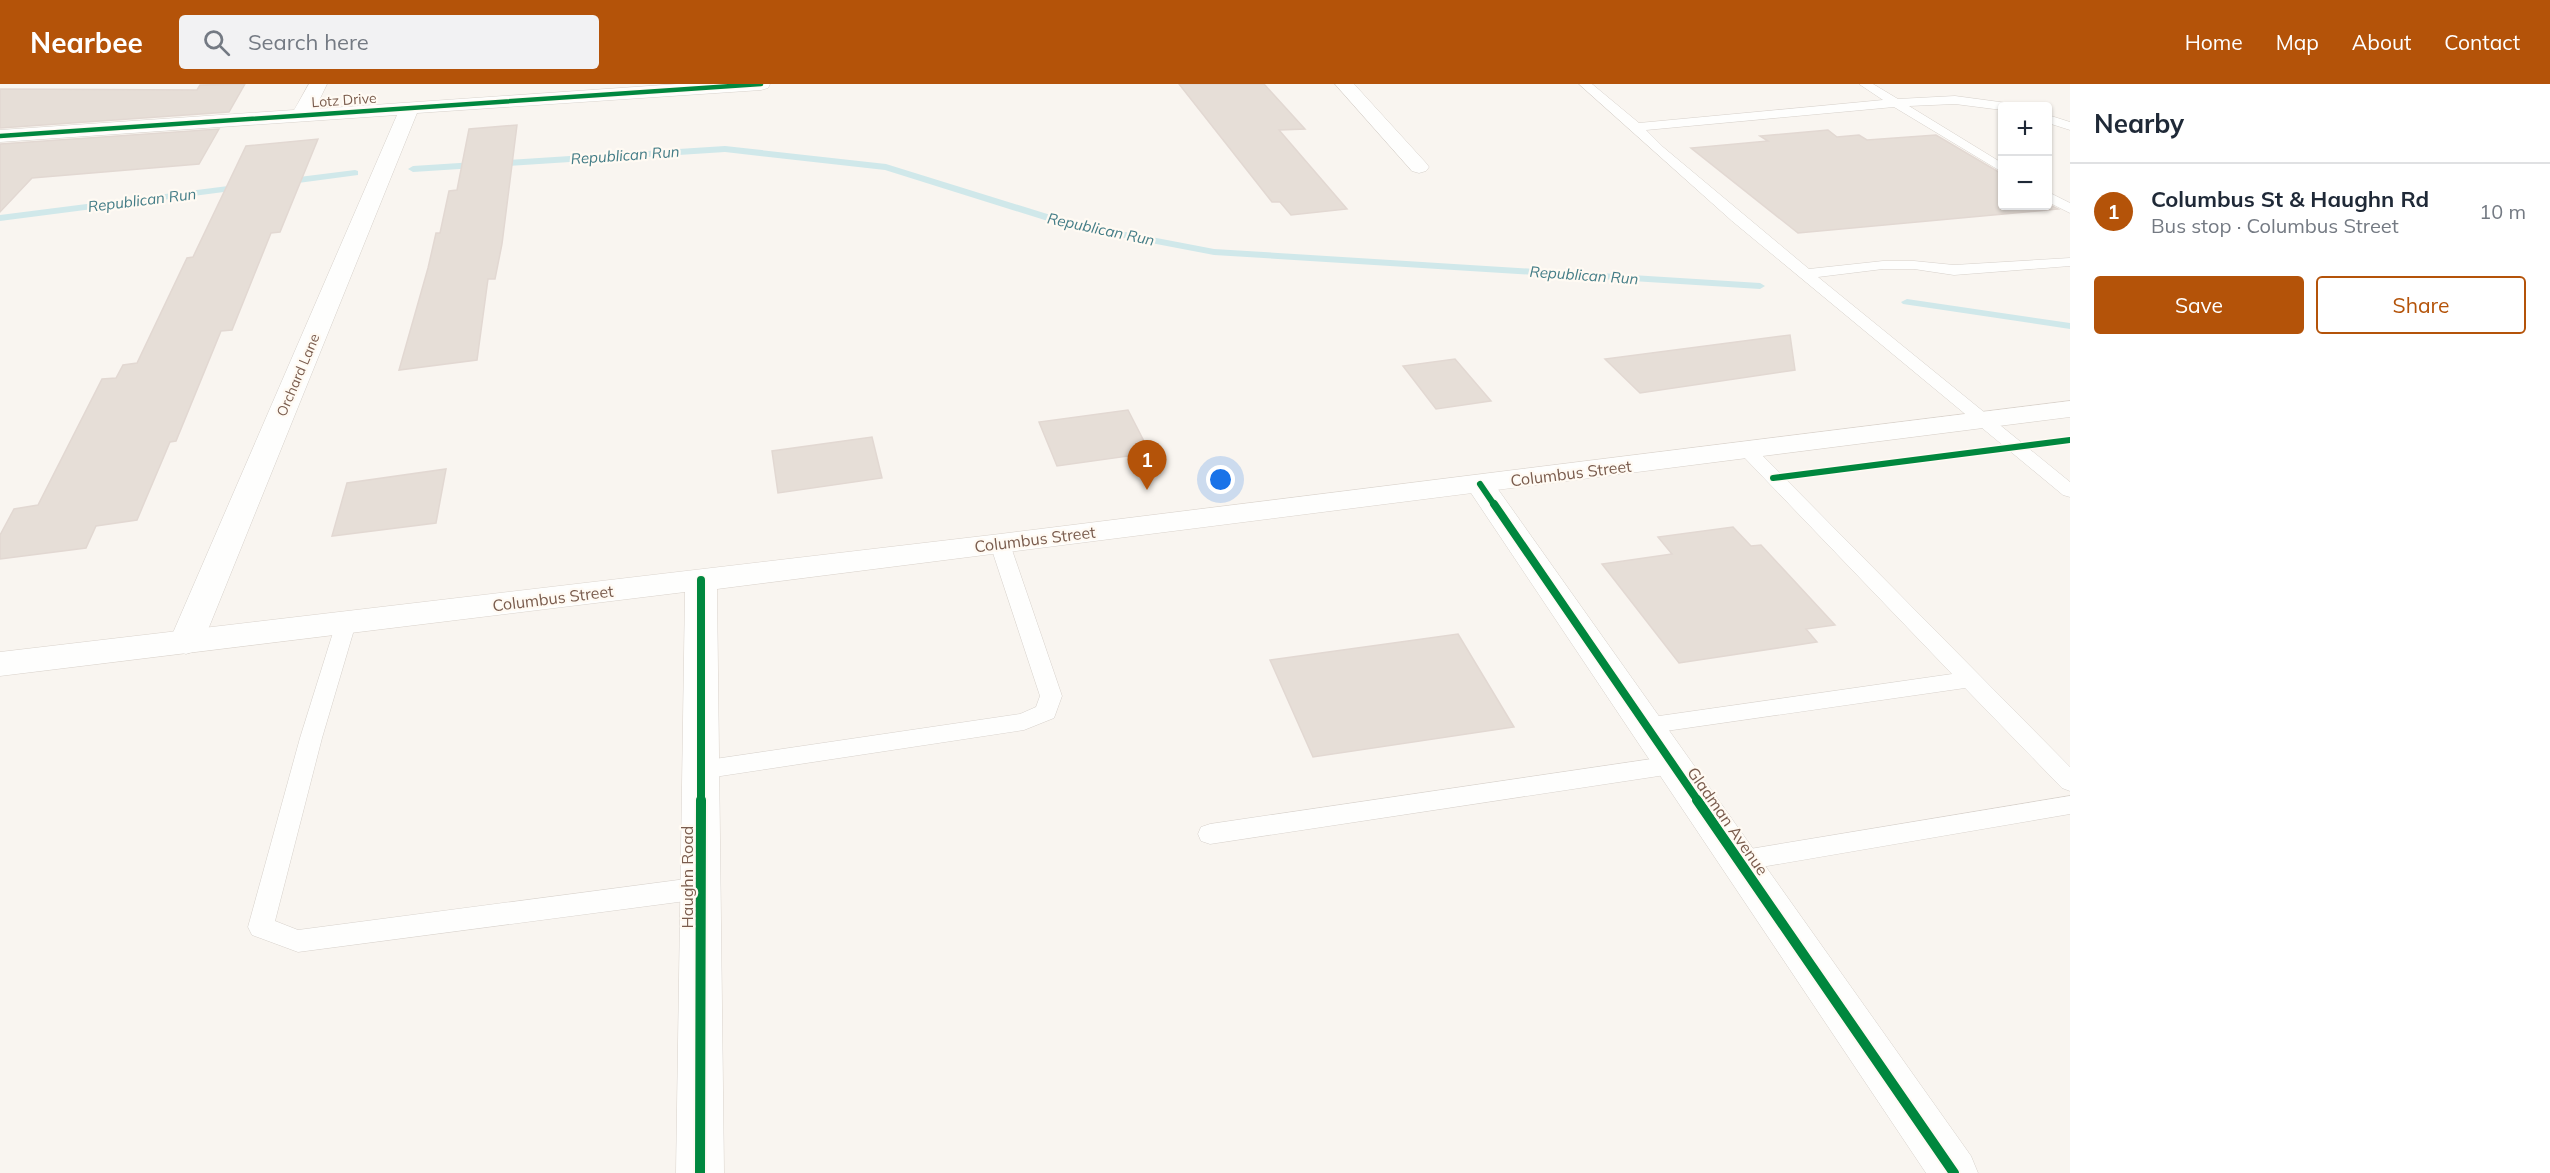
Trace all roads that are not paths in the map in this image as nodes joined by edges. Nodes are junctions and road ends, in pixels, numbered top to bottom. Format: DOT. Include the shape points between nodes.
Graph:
graph roads {
  1 [pos="318,84"];
  2 [pos="761,84"];
  3 [pos="1344,84"];
  4 [pos="1585,84"];
  5 [pos="1865,84"];
  6 [pos="680,87"];
  7 [pos="1897,103"];
  8 [pos="1998,105"];
  9 [pos="409,109"];
  10 [pos="302,116"];
  11 [pos="2052,119"];
  12 [pos="2070,126"];
  13 [pos="1636,127"];
  14 [pos="0,136"];
  15 [pos="1998,166"];
  16 [pos="1419,167"];
  17 [pos="2052,198"];
  18 [pos="2070,209"];
  19 [pos="2070,262"];
  20 [pos="1806,274"];
  21 [pos="2070,409"];
  22 [pos="1983,420"];
  23 [pos="1746,450"];
  24 [pos="1479,484"];
  25 [pos="2070,491"];
  26 [pos="1000,544"];
  27 [pos="701,580"];
  28 [pos="346,623"];
  29 [pos="186,642"];
  30 [pos="0,664"];
  31 [pos="1970,680"];
  32 [pos="1646,726"];
  33 [pos="1672,765"];
  34 [pos="701,770"];
  35 [pos="2070,782"];
  36 [pos="2070,805"];
  37 [pos="1210,834"];
  38 [pos="1738,861"];
  39 [pos="701,888"];
  40 [pos="700,1173"];
  41 [pos="1954,1173"];
  1 -- 10 [label="street"];
  2 -- 6 [label="street, Lotz Drive"];
  3 -- 16 [label="street"];
  4 -- 13 [label="lane"];
  5 -- 7 [label="lane"];
  6 -- 9 [label="street, Lotz Drive"];
  7 -- 8 [label="lane" via="1955,100"];
  7 -- 13 [label="lane"];
  7 -- 15 [label="lane"];
  9 -- 10 [label="street, Lotz Drive"];
  9 -- 29 [label="street, Orchard Lane"];
  10 -- 14 [label="street, Lotz Drive"];
  11 -- 12 [label="lane"];
  13 -- 20 [label="lane"];
  17 -- 18 [label="lane"];
  19 -- 20 [label="lane" via="1954,270 1883,265"];
  20 -- 22 [label="lane"];
  21 -- 22 [label="street, Columbus Street"];
  22 -- 23 [label="street, Columbus Street"];
  22 -- 25 [label="lane"];
  23 -- 24 [label="street, Columbus Street"];
  23 -- 31 [label="lane"];
  24 -- 26 [label="street, Columbus Street"];
  24 -- 32 [label="street, Gladman Avenue"];
  26 -- 27 [label="street, Columbus Street"];
  26 -- 34 [label="lane" via="1051,696 1046,712 1024,722"];
  27 -- 28 [label="street, Columbus Street"];
  27 -- 34 [label="street, Haughn Road"];
  28 -- 29 [label="street, Columbus Street"];
  28 -- 39 [label="lane" via="261,927 298,941"];
  29 -- 30 [label="street, Columbus Street"];
  31 -- 32 [label="lane"];
  31 -- 35 [label="lane"];
  32 -- 33 [label="street, Gladman Avenue"];
  33 -- 37 [label="lane"];
  33 -- 38 [label="street, Gladman Avenue"];
  34 -- 39 [label="street, Haughn Road"];
  36 -- 38 [label="lane"];
  38 -- 41 [label="street, Gladman Avenue"];
  39 -- 40 [label="street, Haughn Road"];
}
